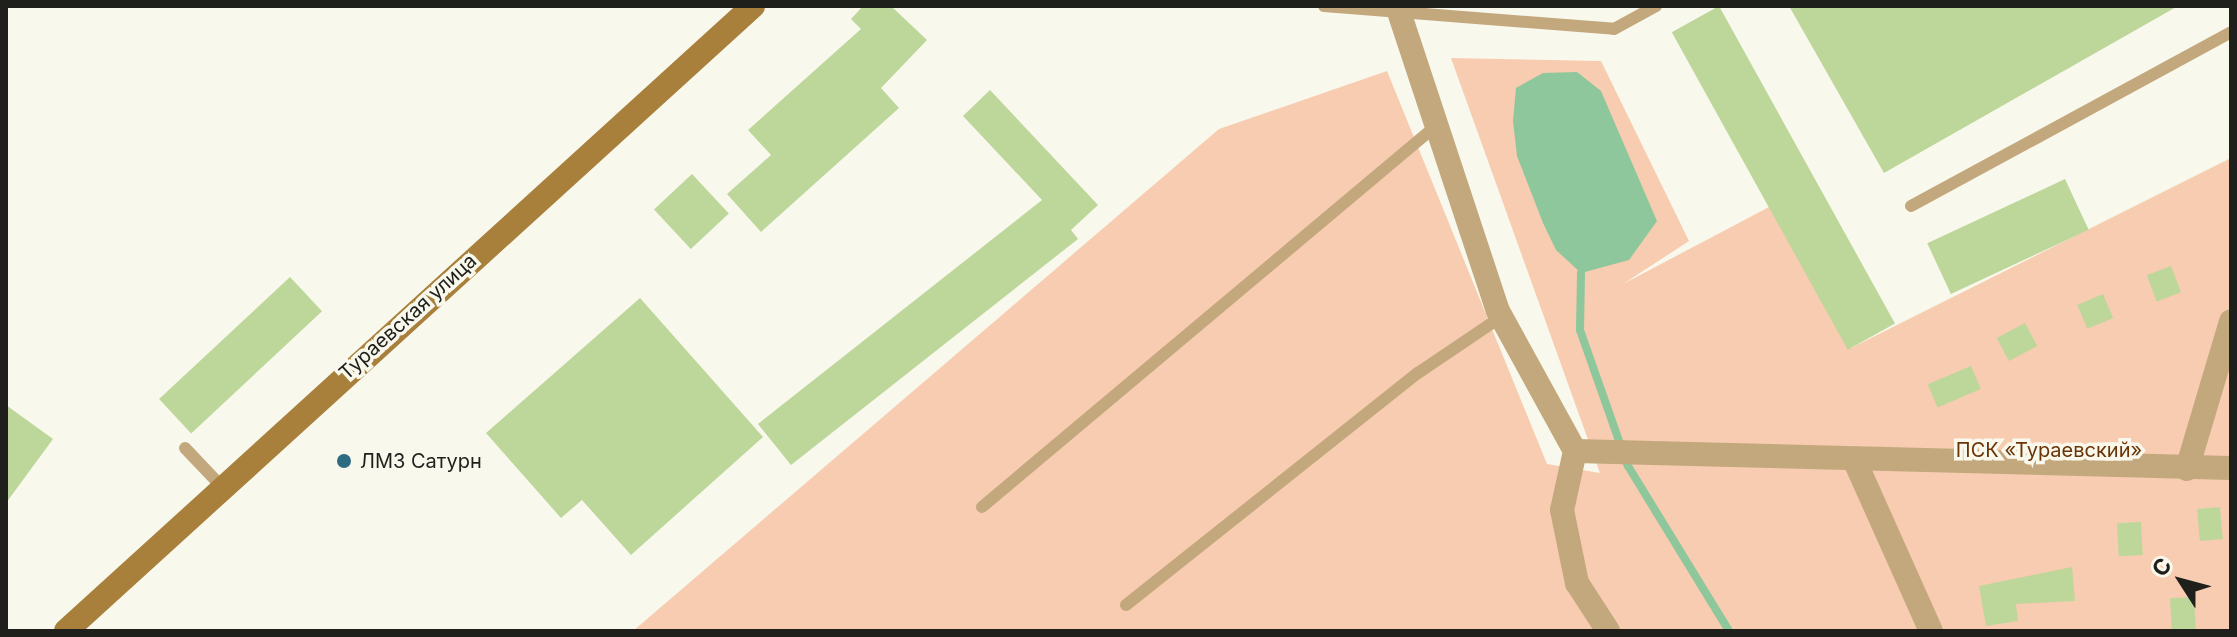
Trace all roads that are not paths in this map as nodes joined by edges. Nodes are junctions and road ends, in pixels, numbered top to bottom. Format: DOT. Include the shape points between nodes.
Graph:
graph roads {
  1 [pos="753,6"];
  2 [pos="1324,6"];
  3 [pos="1656,6"];
  4 [pos="1399,9"];
  5 [pos="2231,32"];
  6 [pos="1437,125"];
  7 [pos="1911,206"];
  8 [pos="1501,317"];
  9 [pos="2231,321"];
  10 [pos="2228,349"];
  11 [pos="185,448"];
  12 [pos="1575,451"];
  13 [pos="1854,459"];
  14 [pos="2231,468"];
  15 [pos="2187,469"];
  16 [pos="222,487"];
  17 [pos="982,507"];
  18 [pos="1126,605"];
  19 [pos="66,631"];
  20 [pos="1608,631"];
  21 [pos="1931,631"];
  1 -- 16 [label="main road, Тураевская улица"];
  2 -- 4 [label="lane"];
  3 -- 4 [label="lane" via="1614,29"];
  4 -- 6 [label="street"];
  5 -- 7 [label="lane"];
  6 -- 8 [label="street"];
  6 -- 17 [label="lane"];
  8 -- 12 [label="street"];
  8 -- 18 [label="lane" via="1418,373"];
  9 -- 10 [label="street"];
  10 -- 15 [label="street"];
  11 -- 16 [label="lane"];
  12 -- 13 [label="street"];
  12 -- 20 [label="street" via="1562,510 1577,583"];
  13 -- 15 [label="street"];
  13 -- 21 [label="street"];
  14 -- 15 [label="street"];
  16 -- 19 [label="main road, Тураевская улица"];
}
